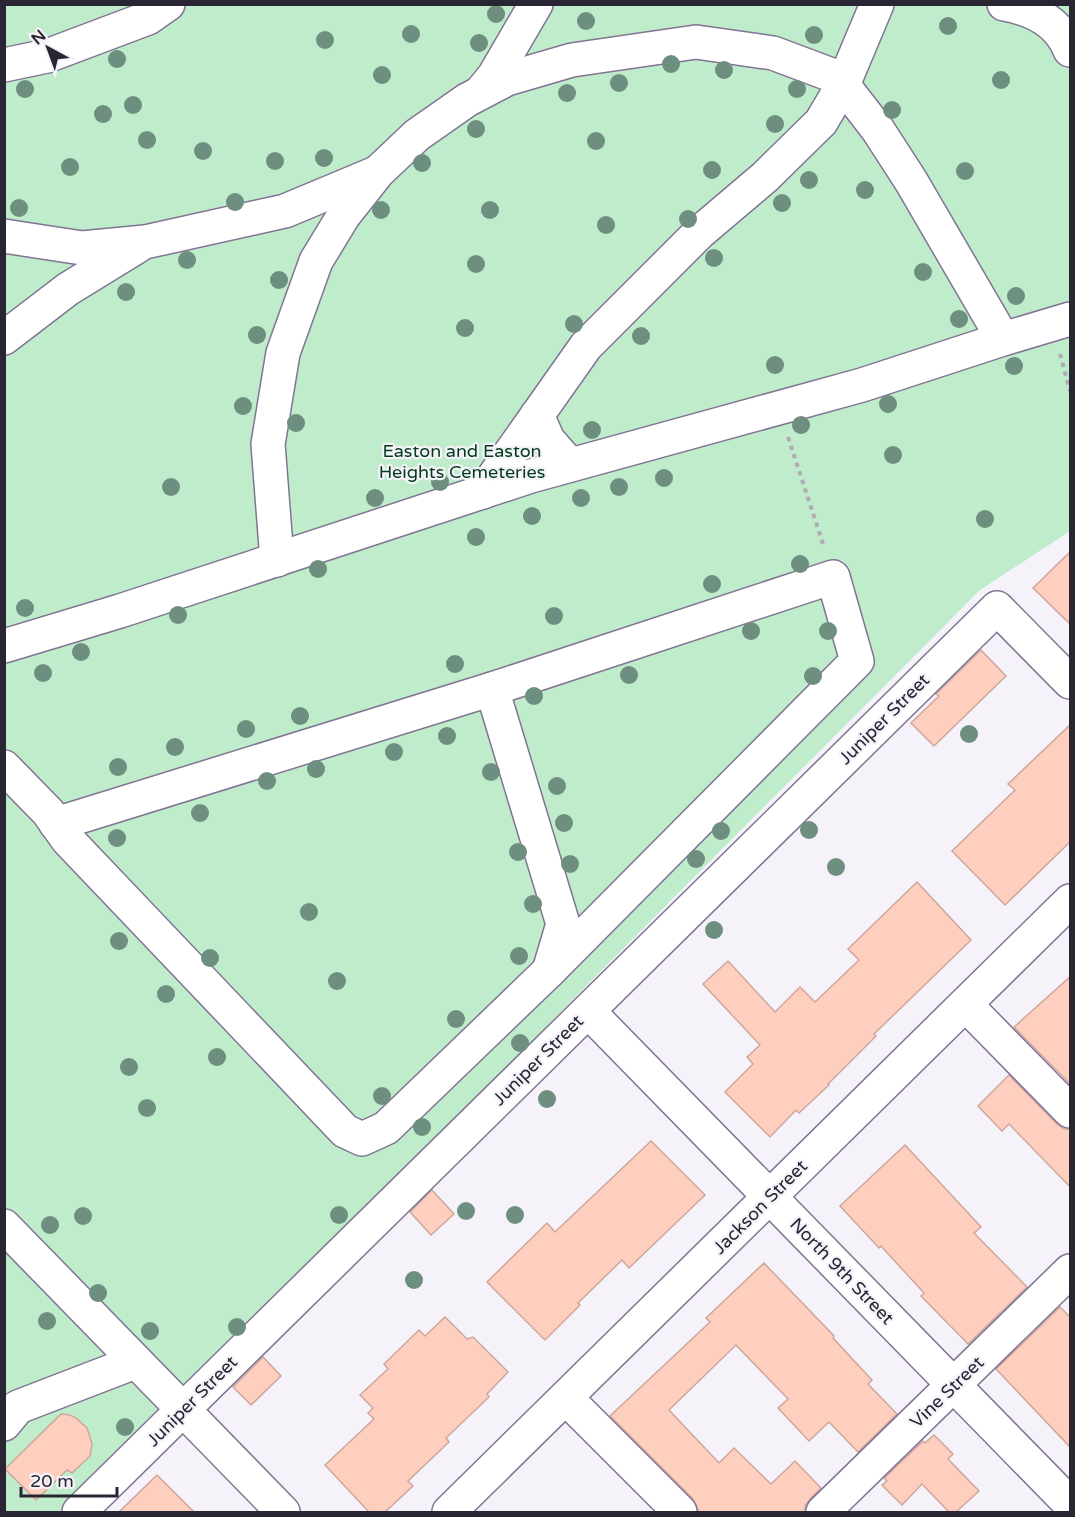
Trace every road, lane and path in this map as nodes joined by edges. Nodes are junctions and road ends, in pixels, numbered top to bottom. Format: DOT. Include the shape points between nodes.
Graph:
graph roads {
  1 [pos="168,4"];
  2 [pos="536,4"];
  3 [pos="877,4"];
  4 [pos="1004,4"];
  5 [pos="1071,50"];
  6 [pos="4,65"];
  7 [pos="843,85"];
  8 [pos="480,93"];
  9 [pos="378,172"];
  10 [pos="4,236"];
  11 [pos="145,242"];
  12 [pos="1071,319"];
  13 [pos="4,338"];
  14 [pos="1003,339"];
  15 [pos="779,408"];
  16 [pos="537,415"];
  17 [pos="570,465"];
  18 [pos="483,492"];
  19 [pos="277,560"];
  20 [pos="833,577"];
  21 [pos="4,646"];
  22 [pos="1071,682"];
  23 [pos="492,689"];
  24 [pos="4,767"];
  25 [pos="56,824"];
  26 [pos="1071,901"];
  27 [pos="549,971"];
  28 [pos="966,1005"];
  29 [pos="588,1011"];
  30 [pos="1071,1111"];
  31 [pos="770,1197"];
  32 [pos="4,1226"];
  33 [pos="4,1244"];
  34 [pos="35,1257"];
  35 [pos="1071,1270"];
  36 [pos="135,1362"];
  37 [pos="954,1385"];
  38 [pos="566,1398"];
  39 [pos="183,1410"];
  40 [pos="4,1424"];
  41 [pos="1071,1504"];
  42 [pos="79,1512"];
  43 [pos="283,1512"];
  44 [pos="449,1512"];
  45 [pos="680,1512"];
  46 [pos="823,1512"];
  1 -- 6 [label="street" via="148,18 47,56"];
  2 -- 8 [label="street"];
  3 -- 7 [label="street"];
  4 -- 5 [label="street" via="1040,14 1066,39"];
  7 -- 8 [label="street" via="837,77 773,53 696,42 572,60 507,79"];
  7 -- 14 [label="street" via="911,181"];
  7 -- 16 [label="street" via="821,122 765,177 699,232 586,346"];
  8 -- 9 [label="street" via="417,135"];
  9 -- 11 [label="street" via="285,210"];
  9 -- 19 [label="street" via="315,261 283,353 268,444"];
  10 -- 11 [label="street" via="82,248"];
  11 -- 13 [label="street" via="68,289"];
  12 -- 14 [label="street"];
  14 -- 15 [label="street"];
  15 -- 17 [label="street"];
  15 -- 20 [label="path"];
  16 -- 17 [label="street" via="548,440"];
  16 -- 18 [label="street"];
  17 -- 18 [label="street"];
  18 -- 19 [label="street"];
  19 -- 21 [label="street"];
  20 -- 23 [label="street"];
  20 -- 27 [label="street" via="857,661"];
  22 -- 29 [label="street, Juniper Street" via="997,608"];
  23 -- 25 [label="street"];
  23 -- 27 [label="street" via="563,924"];
  24 -- 25 [label="street"];
  25 -- 27 [label="street" via="345,1131 362,1139 386,1128"];
  26 -- 28 [label="street, Jackson Street"];
  28 -- 30 [label="street"];
  28 -- 31 [label="street, Jackson Street"];
  29 -- 31 [label="street, North 9th Street"];
  29 -- 39 [label="street, Juniper Street"];
  31 -- 37 [label="street, North 9th Street"];
  31 -- 38 [label="street, Jackson Street"];
  32 -- 34 [label="street"];
  33 -- 34 [label="street"];
  34 -- 36 [label="street"];
  35 -- 37 [label="street, Vine Street"];
  36 -- 39 [label="street"];
  36 -- 40 [label="street" via="18,1407"];
  37 -- 41 [label="street, North 9th Street"];
  37 -- 46 [label="street, Vine Street"];
  38 -- 44 [label="street, Jackson Street"];
  38 -- 45 [label="street"];
  39 -- 42 [label="street, Juniper Street"];
  39 -- 43 [label="street"];
}
